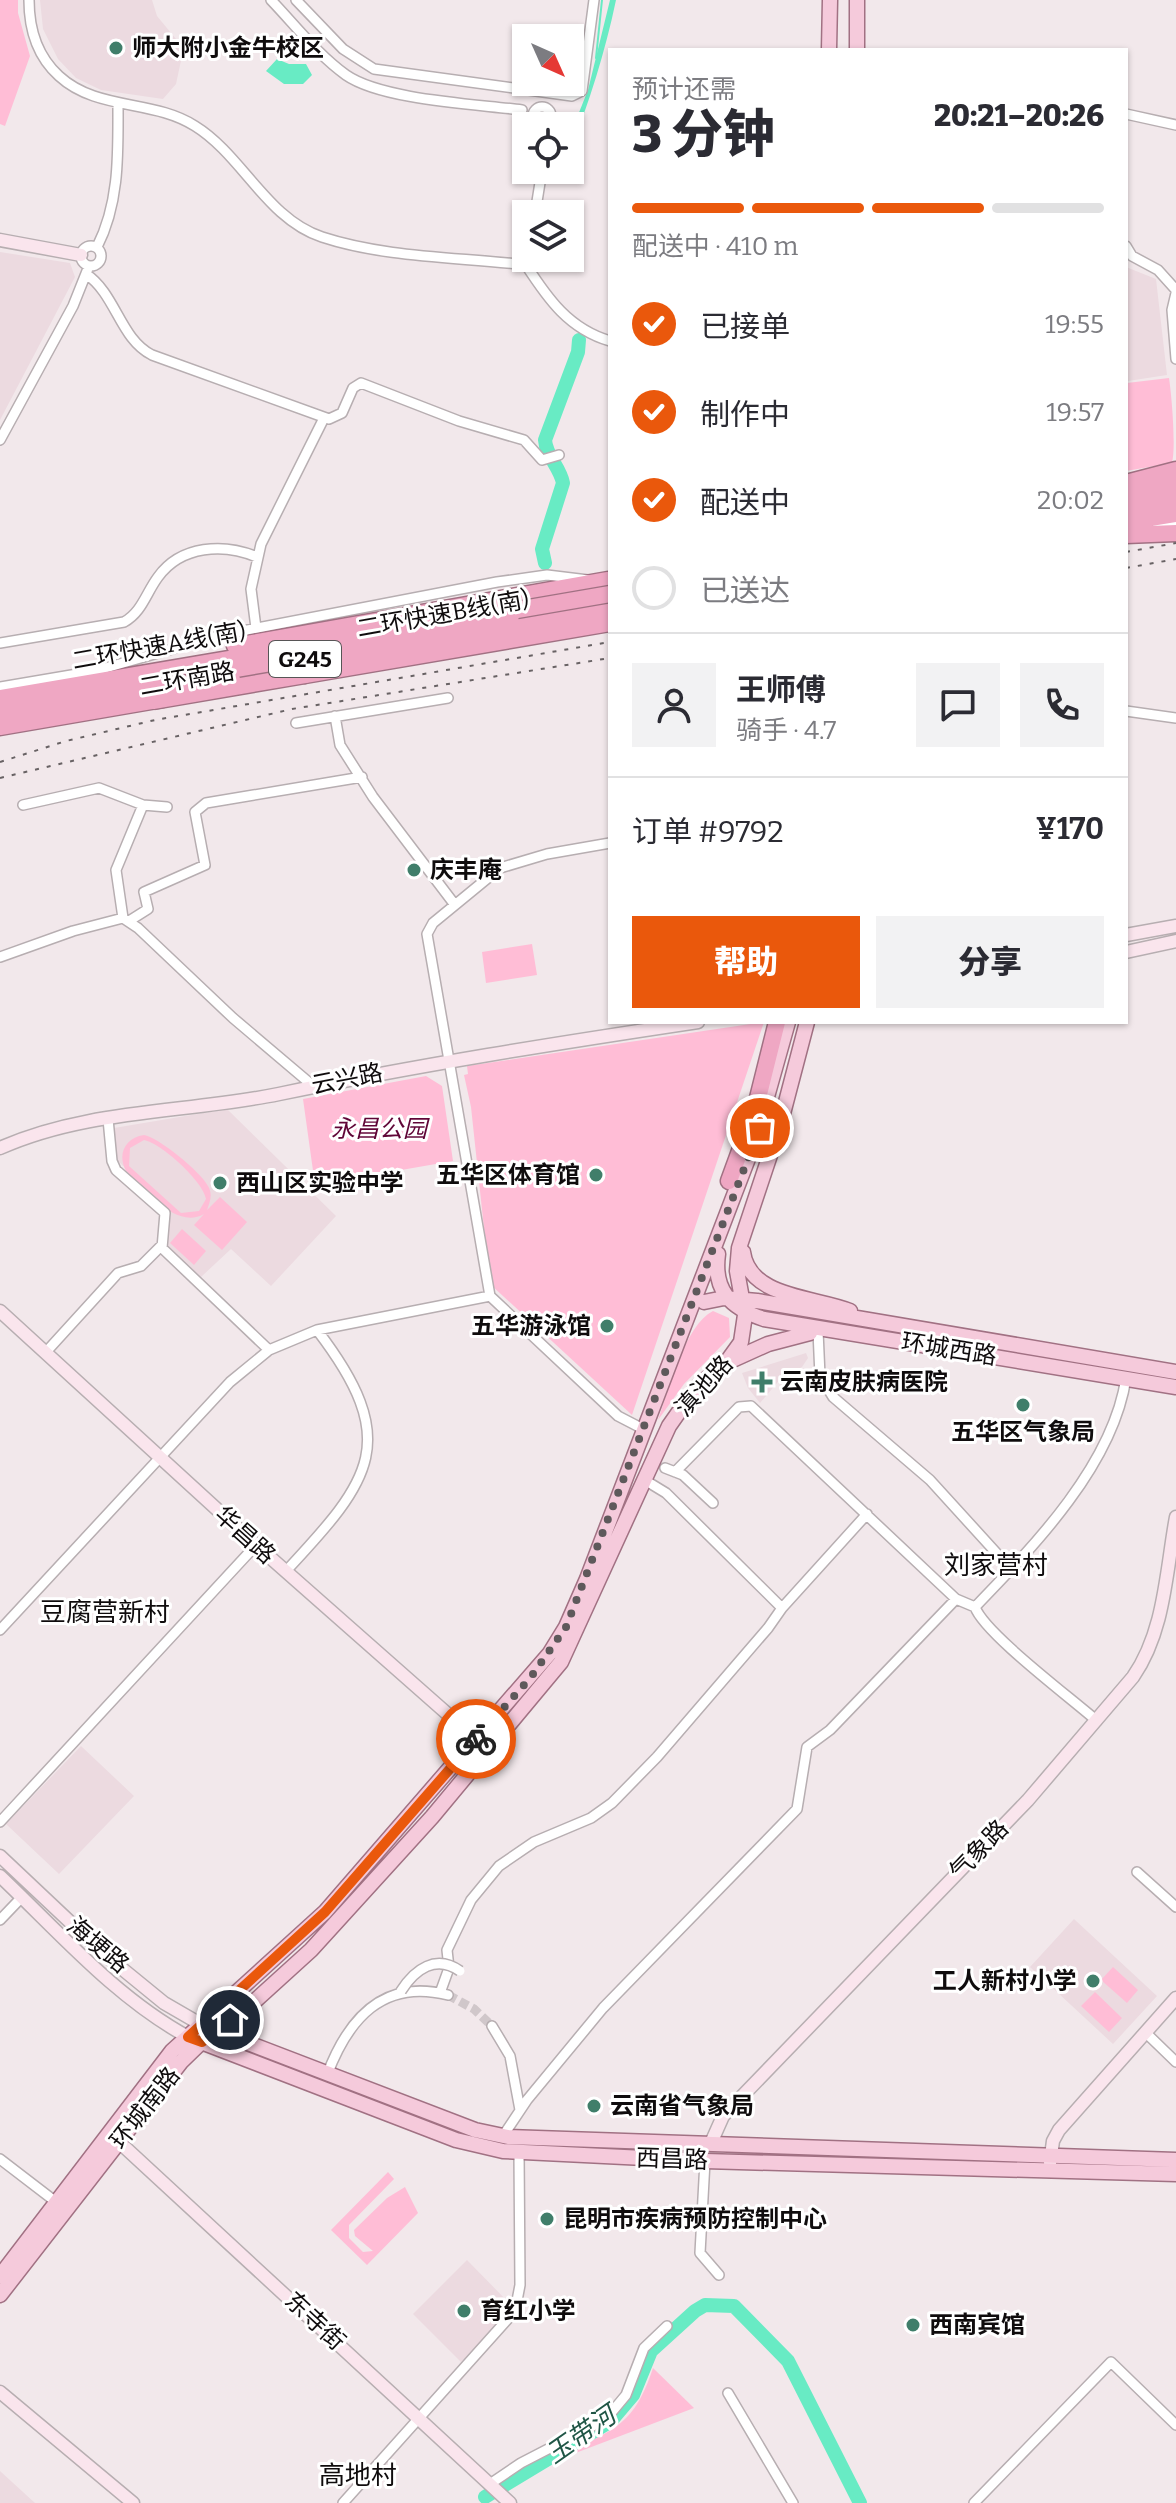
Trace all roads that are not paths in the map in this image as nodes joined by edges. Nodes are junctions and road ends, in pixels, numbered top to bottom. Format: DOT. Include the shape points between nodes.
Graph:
graph roads {
  1 [pos="29,0"];
  2 [pos="271,0"];
  3 [pos="294,0"];
  4 [pos="594,0"];
  5 [pos="830,0"];
  6 [pos="857,0"];
  7 [pos="286,16"];
  8 [pos="829,48"];
  9 [pos="857,48"];
  10 [pos="584,76"];
  11 [pos="512,88"];
  12 [pos="550,96"];
  13 [pos="118,103"];
  14 [pos="544,107"];
  15 [pos="522,110"];
  16 [pos="524,112"];
  17 [pos="534,112"];
  18 [pos="549,112"];
  19 [pos="1128,114"];
  20 [pos="1176,125"];
  21 [pos="0,240"];
  22 [pos="97,247"];
  23 [pos="1128,249"];
  24 [pos="81,255"];
  25 [pos="512,260"];
  26 [pos="88,270"];
  27 [pos="534,272"];
  28 [pos="1176,291"];
  29 [pos="608,340"];
  30 [pos="1176,359"];
  31 [pos="324,418"];
  32 [pos="0,440"];
  33 [pos="559,455"];
  34 [pos="1176,467"];
  35 [pos="1128,474"];
  36 [pos="1128,482"];
  37 [pos="1176,485"];
  38 [pos="1128,494"];
  39 [pos="1176,499"];
  40 [pos="1128,508"];
  41 [pos="1176,513"];
  42 [pos="1128,521"];
  43 [pos="1176,524"];
  44 [pos="1176,533"];
  45 [pos="1128,534"];
  46 [pos="1128,534"];
  47 [pos="257,557"];
  48 [pos="608,586"];
  49 [pos="608,586"];
  50 [pos="608,586"];
  51 [pos="608,587"];
  52 [pos="608,609"];
  53 [pos="608,609"];
  54 [pos="608,622"];
  55 [pos="608,622"];
  56 [pos="256,628"];
  57 [pos="0,643"];
  58 [pos="268,668"];
  59 [pos="138,674"];
  60 [pos="305,675"];
  61 [pos="225,679"];
  62 [pos="162,686"];
  63 [pos="0,687"];
  64 [pos="448,698"];
  65 [pos="0,699"];
  66 [pos="153,701"];
  67 [pos="1128,711"];
  68 [pos="0,713"];
  69 [pos="335,716"];
  70 [pos="1176,718"];
  71 [pos="296,723"];
  72 [pos="0,730"];
  73 [pos="362,777"];
  74 [pos="23,805"];
  75 [pos="143,805"];
  76 [pos="167,807"];
  77 [pos="608,843"];
  78 [pos="455,905"];
  79 [pos="126,920"];
  80 [pos="1176,926"];
  81 [pos="1128,935"];
  82 [pos="1176,941"];
  83 [pos="1128,952"];
  84 [pos="0,957"];
  85 [pos="669,1024"];
  86 [pos="776,1024"];
  87 [pos="788,1024"];
  88 [pos="807,1024"];
  89 [pos="814,1024"];
  90 [pos="802,1046"];
  91 [pos="449,1062"];
  92 [pos="312,1085"];
  93 [pos="108,1119"];
  94 [pos="0,1148"];
  95 [pos="729,1181"];
  96 [pos="748,1215"];
  97 [pos="743,1233"];
  98 [pos="721,1235"];
  99 [pos="161,1246"];
  100 [pos="714,1260"];
  101 [pos="490,1296"];
  102 [pos="726,1298"];
  103 [pos="704,1302"];
  104 [pos="744,1306"];
  105 [pos="0,1311"];
  106 [pos="686,1323"];
  107 [pos="881,1323"];
  108 [pos="317,1330"];
  109 [pos="824,1331"];
  110 [pos="743,1335"];
  111 [pos="269,1350"];
  112 [pos="46,1352"];
  113 [pos="714,1371"];
  114 [pos="1176,1372"];
  115 [pos="1126,1378"];
  116 [pos="1176,1387"];
  117 [pos="645,1430"];
  118 [pos="161,1457"];
  119 [pos="665,1468"];
  120 [pos="629,1472"];
  121 [pos="675,1472"];
  122 [pos="643,1479"];
  123 [pos="713,1503"];
  124 [pos="867,1514"];
  125 [pos="1176,1517"];
  126 [pos="256,1545"];
  127 [pos="1011,1569"];
  128 [pos="286,1571"];
  129 [pos="1171,1586"];
  130 [pos="956,1599"];
  131 [pos="975,1607"];
  132 [pos="782,1608"];
  133 [pos="0,1630"];
  134 [pos="1097,1721"];
  135 [pos="475,1740"];
  136 [pos="491,1752"];
  137 [pos="0,1822"];
  138 [pos="0,1856"];
  139 [pos="1137,1872"];
  140 [pos="0,1876"];
  141 [pos="22,1897"];
  142 [pos="1176,1907"];
  143 [pos="0,1920"];
  144 [pos="460,1971"];
  145 [pos="401,1991"];
  146 [pos="1176,1998"];
  147 [pos="492,2026"];
  148 [pos="208,2028"];
  149 [pos="1145,2032"];
  150 [pos="195,2040"];
  151 [pos="1176,2062"];
  152 [pos="327,2075"];
  153 [pos="520,2110"];
  154 [pos="503,2136"];
  155 [pos="118,2141"];
  156 [pos="711,2143"];
  157 [pos="519,2153"];
  158 [pos="0,2159"];
  159 [pos="1176,2160"];
  160 [pos="705,2161"];
  161 [pos="1050,2163"];
  162 [pos="1176,2174"];
  163 [pos="56,2202"];
  164 [pos="719,2275"];
  165 [pos="0,2276"];
  166 [pos="0,2295"];
  167 [pos="667,2326"];
  168 [pos="0,2392"];
  169 [pos="728,2393"];
  170 [pos="420,2418"];
  171 [pos="1176,2425"];
  172 [pos="491,2485"];
  173 [pos="507,2500"];
  174 [pos="788,2501"];
  175 [pos="133,2503"];
  176 [pos="343,2503"];
  177 [pos="974,2503"];
  1 -- 13 [label="street" via="32,35 56,73 79,90"];
  2 -- 7 [label="street"];
  3 -- 7 [label="street"];
  3 -- 11 [label="street" via="343,49 374,69"];
  4 -- 10 [label="street"];
  5 -- 8 [label="main road"];
  6 -- 9 [label="main road"];
  7 -- 15 [label="street" via="334,65 360,83"];
  12 -- 14 [label="street"];
  13 -- 22 [label="street" via="118,170 106,230"];
  13 -- 25 [label="street" via="162,111 194,125 290,220 319,236 386,251"];
  14 -- 15 [label="street"];
  14 -- 17 [label="street"];
  14 -- 18 [label="street"];
  15 -- 16 [label="street"];
  19 -- 20 [label="street"];
  21 -- 24 [label="street"];
  22 -- 24 [label="street" via="86,248"];
  22 -- 26 [label="street" via="101,260"];
  23 -- 28 [label="street"];
  24 -- 26 [label="street"];
  26 -- 31 [label="street" via="143,351"];
  26 -- 32 [label="street"];
  27 -- 29 [label="street" via="563,315"];
  28 -- 30 [label="street"];
  31 -- 33 [label="street" via="342,413 353,388 361,383 524,440 544,459"];
  31 -- 47 [label="street"];
  34 -- 35 [label="street"];
  34 -- 36 [label="highway"];
  37 -- 38 [label="highway"];
  39 -- 40 [label="highway"];
  41 -- 42 [label="highway"];
  43 -- 45 [label="street"];
  44 -- 46 [label="highway"];
  47 -- 56 [label="street" via="251,589"];
  47 -- 57 [label="street" via="230,549 193,553 164,571 137,612 124,622"];
  48 -- 56 [label="street" via="533,576"];
  49 -- 59 [label="highway" via="214,650"];
  50 -- 59 [label="highway, 二环快速A线(南), bridge"];
  51 -- 65 [label="main road, 二环南路 / G245" via="540,609"];
  52 -- 58 [label="highway, 二环快速B线(南)"];
  53 -- 68 [label="main road, 二环南路 / G245"];
  54 -- 60 [label="highway"];
  55 -- 72 [label="street"];
  56 -- 63 [label="street" via="95,671"];
  58 -- 61 [label="highway"];
  58 -- 62 [label="highway, 二环快速B线(南), bridge"];
  59 -- 65 [label="highway, 二环快速A线(南)"];
  60 -- 61 [label="highway, bridge"];
  60 -- 66 [label="highway, bridge"];
  61 -- 62 [label="highway, bridge"];
  61 -- 66 [label="highway, bridge"];
  62 -- 68 [label="highway, 二环快速B线(南)"];
  64 -- 69 [label="street"];
  66 -- 72 [label="highway"];
  67 -- 70 [label="street"];
  69 -- 71 [label="street"];
  69 -- 73 [label="street" via="340,745"];
  73 -- 78 [label="street"];
  73 -- 79 [label="street" via="206,803 195,812 205,865 144,892 148,909"];
  74 -- 75 [label="street" via="99,788"];
  75 -- 76 [label="street"];
  75 -- 79 [label="street" via="116,870"];
  77 -- 78 [label="street" via="500,868"];
  78 -- 91 [label="street" via="427,934"];
  79 -- 84 [label="street" via="73,931"];
  79 -- 92 [label="street"];
  80 -- 81 [label="street"];
  82 -- 83 [label="street"];
  85 -- 91 [label="street, 云兴路"];
  86 -- 95 [label="highway" via="755,1110"];
  87 -- 98 [label="main road" via="769,1098"];
  88 -- 90 [label="main road, 滇池路"];
  89 -- 90 [label="street"];
  90 -- 96 [label="main road, 滇池路"];
  91 -- 92 [label="street, 云兴路"];
  91 -- 101 [label="street"];
  92 -- 93 [label="street, 云兴路"];
  93 -- 94 [label="street, 云兴路" via="60,1126"];
  93 -- 99 [label="street" via="116,1170 165,1213"];
  95 -- 98 [label="main road"];
  95 -- 100 [label="main road"];
  96 -- 97 [label="main road, 滇池路"];
  96 -- 107 [label="main road" via="744,1255 758,1281"];
  97 -- 98 [label="main road" via="733,1241"];
  97 -- 104 [label="main road, 滇池路" via="737,1267"];
  98 -- 100 [label="main road"];
  99 -- 111 [label="street"];
  99 -- 112 [label="street" via="141,1266 118,1273"];
  100 -- 102 [label="main road"];
  100 -- 106 [label="main road, 滇池路"];
  101 -- 108 [label="street"];
  101 -- 117 [label="street" via="624,1421"];
  102 -- 103 [label="main road"];
  102 -- 104 [label="main road, 环城西路"];
  103 -- 106 [label="main road, 滇池路"];
  103 -- 110 [label="main road, 滇池路" via="730,1305 740,1318"];
  104 -- 107 [label="main road, 环城西路"];
  104 -- 109 [label="main road, 环城西路" via="780,1323"];
  104 -- 110 [label="main road, 滇池路"];
  105 -- 112 [label="street, 华昌路"];
  106 -- 117 [label="main road, 滇池路"];
  107 -- 114 [label="main road, 环城西路"];
  108 -- 111 [label="street"];
  108 -- 128 [label="street" via="359,1393 368,1449 355,1491"];
  109 -- 113 [label="main road" via="759,1348"];
  109 -- 115 [label="main road, 环城西路"];
  109 -- 127 [label="street" via="820,1376 833,1397 930,1480"];
  110 -- 113 [label="main road, 滇池路" via="733,1354"];
  111 -- 118 [label="street" via="230,1382"];
  112 -- 118 [label="street, 华昌路"];
  113 -- 122 [label="main road, 滇池路" via="679,1410"];
  115 -- 116 [label="main road, 环城西路"];
  115 -- 127 [label="street" via="1119,1412 1064,1509"];
  117 -- 120 [label="main road, 滇池路"];
  118 -- 126 [label="street, 华昌路"];
  118 -- 133 [label="street"];
  119 -- 121 [label="street"];
  120 -- 135 [label="main road, 环城南路" via="566,1627 531,1677"];
  121 -- 123 [label="street"];
  121 -- 124 [label="street" via="745,1404 758,1410"];
  122 -- 132 [label="street" via="666,1493"];
  122 -- 136 [label="main road, 环城南路" via="561,1662"];
  124 -- 130 [label="street"];
  124 -- 132 [label="street"];
  125 -- 129 [label="street, 气象路"];
  126 -- 128 [label="street, 华昌路"];
  126 -- 137 [label="street"];
  127 -- 131 [label="street"];
  128 -- 135 [label="street, 华昌路"];
  129 -- 134 [label="street, 气象路" via="1143,1662"];
  130 -- 131 [label="street"];
  130 -- 153 [label="street" via="830,1730 807,1747 797,1809 603,2008"];
  131 -- 134 [label="street" via="994,1632"];
  132 -- 145 [label="street" via="612,1803 499,1866 471,1900 447,1950 444,1994"];
  134 -- 156 [label="street, 气象路" via="1028,1800 723,2116"];
  135 -- 136 [label="street, 华昌路"];
  135 -- 148 [label="main road, 环城南路" via="325,1912"];
  136 -- 148 [label="main road, 环城南路" via="311,1950 245,2010"];
  138 -- 148 [label="street, 海埂路" via="104,1954 173,2009"];
  139 -- 142 [label="street"];
  140 -- 141 [label="street, 海埂路"];
  141 -- 143 [label="street"];
  141 -- 150 [label="street, 海埂路" via="152,2015"];
  144 -- 145 [label="street, bridge" via="451,1964 433,1963"];
  145 -- 152 [label="street" via="361,2014 344,2033"];
  146 -- 149 [label="street"];
  147 -- 153 [label="street" via="513,2066"];
  148 -- 150 [label="main road, 环城南路"];
  148 -- 152 [label="main road, 西昌路"];
  149 -- 151 [label="street"];
  149 -- 161 [label="street" via="1059,2130"];
  150 -- 155 [label="main road, 环城南路"];
  150 -- 157 [label="main road, 西昌路" via="456,2140"];
  150 -- 163 [label="main road, 环城南路" via="132,2100"];
  152 -- 154 [label="main road, 西昌路"];
  153 -- 154 [label="street"];
  154 -- 156 [label="main road, 西昌路"];
  155 -- 166 [label="main road, 环城南路"];
  155 -- 170 [label="street, 东寺街"];
  156 -- 161 [label="main road, 西昌路"];
  157 -- 160 [label="main road, 西昌路"];
  157 -- 170 [label="street" via="519,2302"];
  158 -- 163 [label="street"];
  159 -- 161 [label="main road, 西昌路"];
  160 -- 161 [label="main road, 西昌路"];
  160 -- 164 [label="street" via="700,2253"];
  161 -- 162 [label="main road, 西昌路"];
  163 -- 165 [label="main road, 环城南路"];
  167 -- 172 [label="street" via="644,2348 626,2395 606,2419 521,2463"];
  168 -- 175 [label="street"];
  169 -- 174 [label="street"];
  170 -- 172 [label="street, 东寺街"];
  170 -- 176 [label="street"];
  171 -- 177 [label="street" via="1111,2362"];
  172 -- 173 [label="street, 东寺街"];
}
